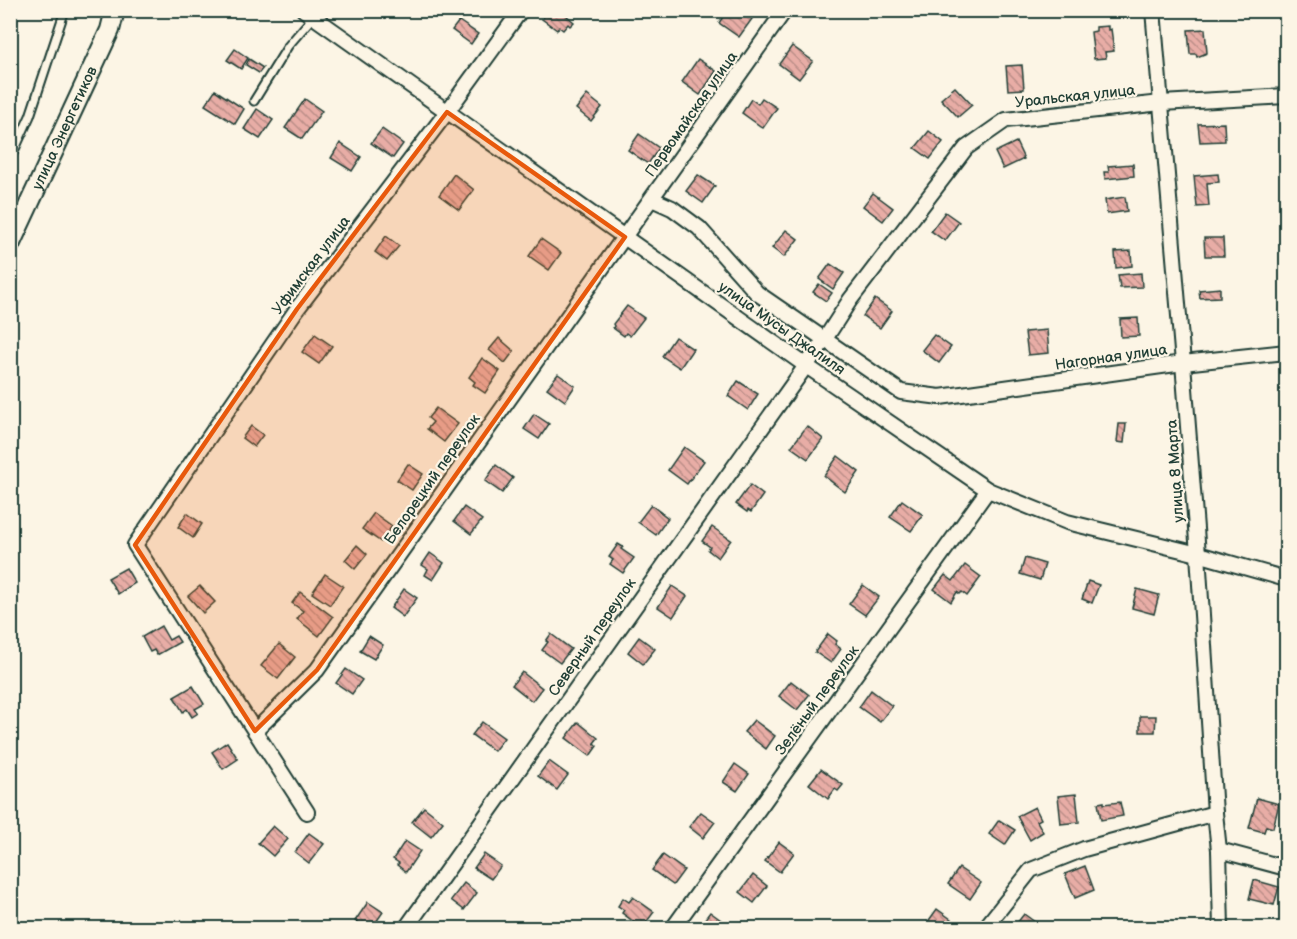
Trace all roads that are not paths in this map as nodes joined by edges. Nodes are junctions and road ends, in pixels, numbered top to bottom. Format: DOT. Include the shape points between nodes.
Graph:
graph roads {
  1 [pos="65,10"];
  2 [pos="115,10"];
  3 [pos="521,10"];
  4 [pos="785,10"];
  5 [pos="1153,10"];
  6 [pos="309,14"];
  7 [pos="1287,96"];
  8 [pos="254,101"];
  9 [pos="1161,103"];
  10 [pos="447,112"];
  11 [pos="10,160"];
  12 [pos="652,199"];
  13 [pos="625,237"];
  14 [pos="10,245"];
  15 [pos="825,339"];
  16 [pos="1287,352"];
  17 [pos="1183,363"];
  18 [pos="805,365"];
  19 [pos="988,490"];
  20 [pos="1198,554"];
  21 [pos="1287,579"];
  22 [pos="255,730"];
  23 [pos="307,812"];
  24 [pos="1215,813"];
  25 [pos="1219,850"];
  26 [pos="1287,868"];
  27 [pos="406,928"];
  28 [pos="673,928"];
  29 [pos="985,928"];
  30 [pos="1221,928"];
  1 -- 11 [label="lane" via="30,116"];
  2 -- 14 [label="main road, улица Энергетиков" via="110,30"];
  3 -- 10 [label="street, Уфимская улица"];
  4 -- 12 [label="street, Первомайская улица"];
  5 -- 9 [label="street, улица 8 Марта"];
  6 -- 8 [label="lane"];
  6 -- 10 [label="street, улица Мусы Джалиля"];
  7 -- 9 [label="street, Уральская улица"];
  9 -- 15 [label="street, Уральская улица" via="1006,120 966,148 850,300"];
  9 -- 17 [label="street, улица 8 Марта"];
  10 -- 13 [label="street, улица Мусы Джалиля"];
  10 -- 22 [label="street, Уфимская улица" via="297,309 135,545"];
  12 -- 13 [label="street, Первомайская улица"];
  12 -- 15 [label="street, Нагорная улица" via="699,228 757,293"];
  13 -- 18 [label="street, улица Мусы Джалиля"];
  13 -- 22 [label="street, Белорецкий переулок" via="317,670"];
  15 -- 17 [label="street, Нагорная улица" via="901,392 940,397"];
  15 -- 18 [label="street, Уральская улица"];
  16 -- 17 [label="street, Нагорная улица"];
  17 -- 20 [label="street, улица 8 Марта"];
  18 -- 19 [label="street, улица Мусы Джалиля"];
  18 -- 27 [label="street, Северный переулок"];
  19 -- 20 [label="street, улица Мусы Джалиля" via="1068,522"];
  19 -- 28 [label="street, Зелёный переулок"];
  20 -- 21 [label="street, улица Мусы Джалиля"];
  20 -- 24 [label="street, улица 8 Марта"];
  22 -- 23 [label="street"];
  24 -- 25 [label="street, улица 8 Марта"];
  24 -- 29 [label="street" via="1084,849 1031,870"];
  25 -- 26 [label="street"];
  25 -- 30 [label="street, улица 8 Марта"];
}
